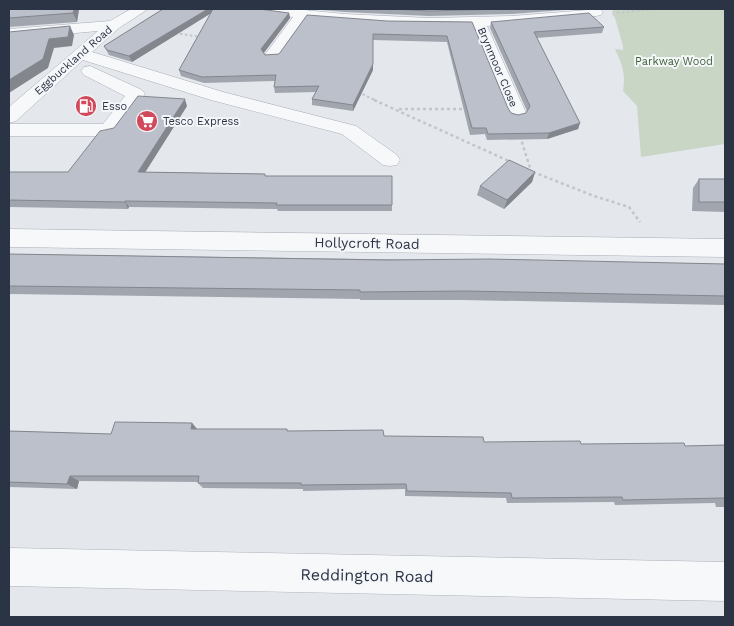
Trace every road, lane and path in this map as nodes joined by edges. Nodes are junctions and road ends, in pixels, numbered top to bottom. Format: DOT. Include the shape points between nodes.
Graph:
graph roads {
  1 [pos="142,9"];
  2 [pos="262,9"];
  3 [pos="653,9"];
  4 [pos="596,12"];
  5 [pos="303,15"];
  6 [pos="120,17"];
  7 [pos="478,22"];
  8 [pos="171,32"];
  9 [pos="9,34"];
  10 [pos="209,39"];
  11 [pos="272,56"];
  12 [pos="75,58"];
  13 [pos="353,90"];
  14 [pos="395,109"];
  15 [pos="516,111"];
  16 [pos="9,117"];
  17 [pos="9,130"];
  18 [pos="390,160"];
  19 [pos="512,162"];
  20 [pos="522,166"];
  21 [pos="531,170"];
  22 [pos="615,203"];
  23 [pos="9,238"];
  24 [pos="725,248"];
  25 [pos="9,567"];
  26 [pos="725,582"];
  1 -- 6 [label="street, Eggbuckland Road"];
  2 -- 5 [label="street"];
  3 -- 4 [label="path" via="630,13"];
  4 -- 7 [label="street"];
  5 -- 7 [label="street" via="434,23"];
  5 -- 11 [label="street"];
  6 -- 9 [label="street"];
  6 -- 12 [label="street, Eggbuckland Road"];
  7 -- 15 [label="street, Brynmoor Close"];
  8 -- 10 [label="path"];
  12 -- 16 [label="street, Eggbuckland Road"];
  12 -- 17 [label="street" via="136,94 109,130"];
  12 -- 18 [label="street" via="349,130"];
  13 -- 14 [label="path"];
  14 -- 15 [label="path"];
  14 -- 19 [label="path"];
  15 -- 21 [label="path" via="514,117"];
  20 -- 21 [label="path"];
  21 -- 22 [label="path"];
  23 -- 24 [label="street, Hollycroft Road"];
  25 -- 26 [label="street, Reddington Road"];
}
